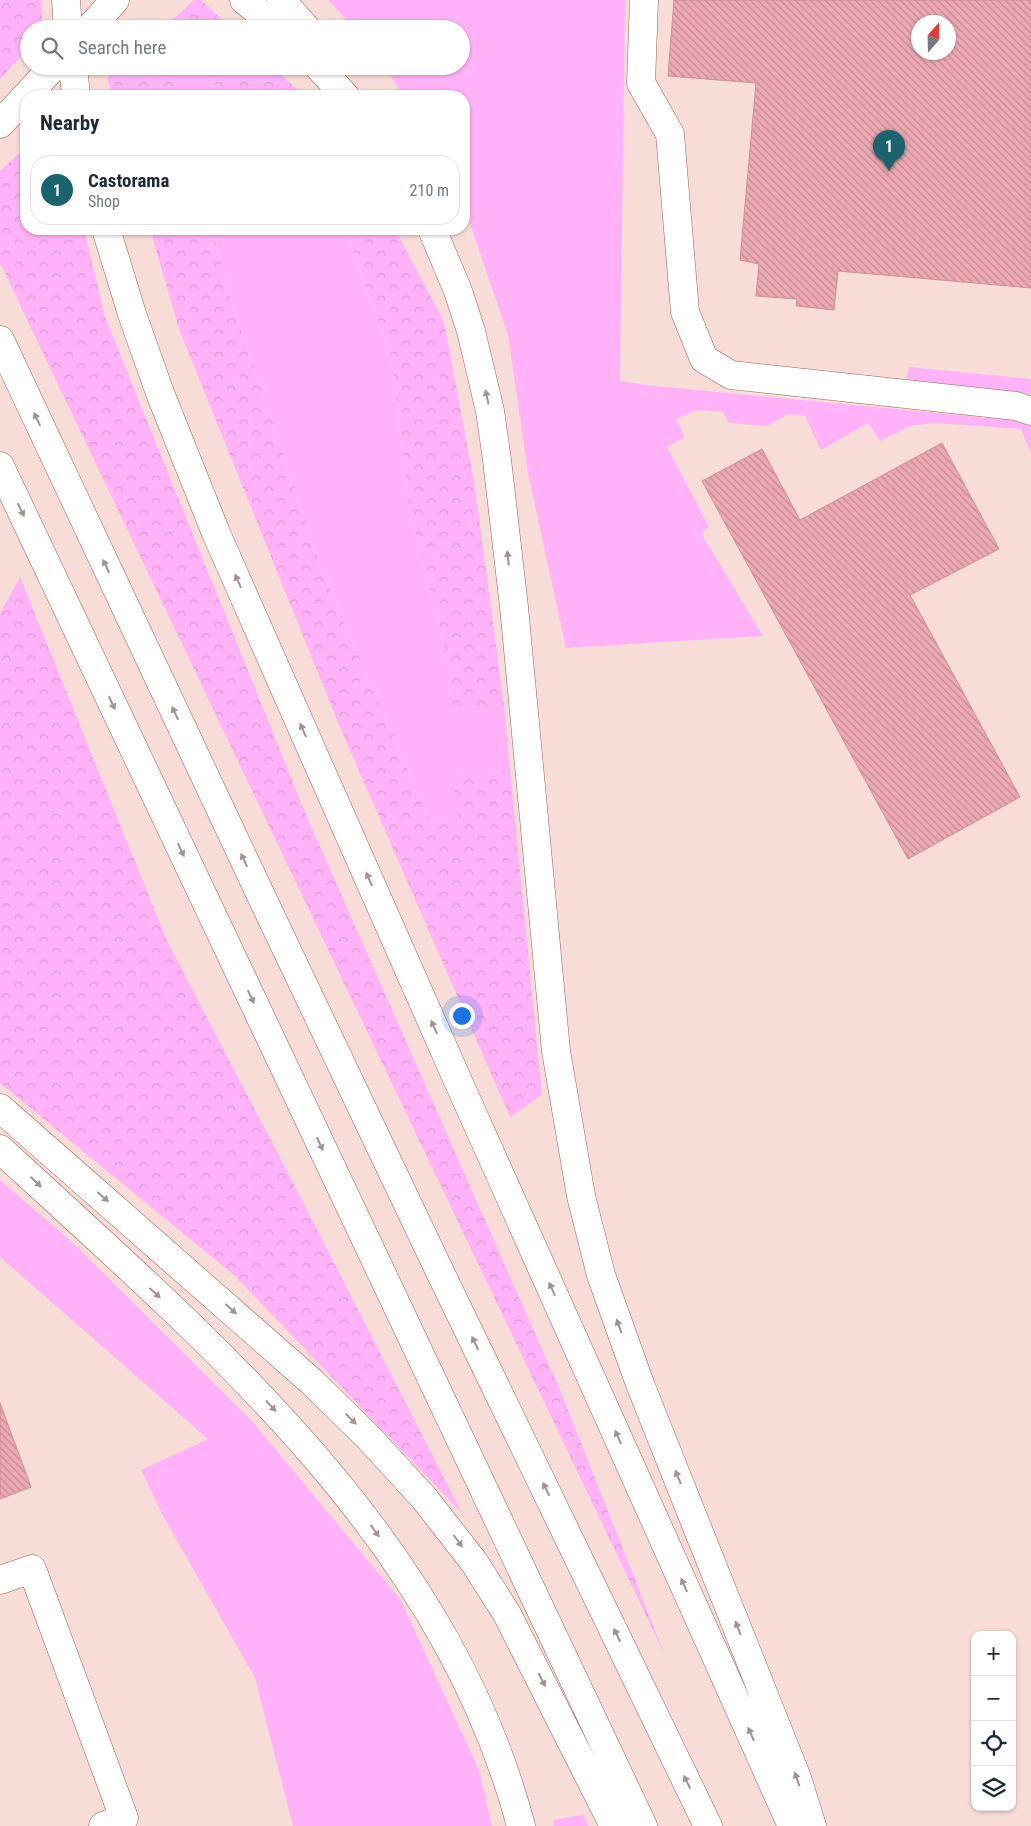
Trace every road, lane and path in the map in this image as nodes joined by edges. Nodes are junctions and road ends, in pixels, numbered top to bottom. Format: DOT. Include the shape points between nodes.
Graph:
graph roads {
  1 [pos="66,0"];
  2 [pos="244,0"];
  3 [pos="281,0"];
  4 [pos="644,0"];
  5 [pos="67,20"];
  6 [pos="268,20"];
  7 [pos="299,20"];
  8 [pos="46,75"];
  9 [pos="74,75"];
  10 [pos="326,75"];
  11 [pos="344,75"];
  12 [pos="32,90"];
  13 [pos="75,90"];
  14 [pos="340,90"];
  15 [pos="354,90"];
  16 [pos="20,103"];
  17 [pos="0,124"];
  18 [pos="108,235"];
  19 [pos="435,235"];
  20 [pos="0,340"];
  21 [pos="1031,411"];
  22 [pos="0,466"];
  23 [pos="0,1108"];
  24 [pos="0,1149"];
  25 [pos="0,1580"];
  26 [pos="103,1826"];
  27 [pos="521,1826"];
  28 [pos="614,1826"];
  29 [pos="643,1826"];
  30 [pos="708,1826"];
  31 [pos="792,1826"];
  32 [pos="812,1826"];
  1 -- 5 [label="main road"];
  2 -- 6 [label="main road"];
  3 -- 7 [label="main road"];
  4 -- 21 [label="main road" via="641,83 670,134 685,312 704,359 731,375 1016,406"];
  8 -- 12 [label="main road"];
  9 -- 13 [label="main road"];
  10 -- 14 [label="main road"];
  11 -- 15 [label="main road"];
  16 -- 17 [label="main road"];
  31 -- 18 [label="main road, one-way" via="216,533 154,376"];
  32 -- 19 [label="main road, one-way" via="797,1778 640,1384 602,1275 581,1196 556,1051 496,450 471,331"];
  30 -- 20 [label="main road, one-way" via="398,1184"];
  22 -- 29 [label="main road, one-way"];
  23 -- 28 [label="main road, one-way" via="312,1382 424,1498 474,1562 507,1614"];
  24 -- 27 [label="main road, one-way" via="198,1332 326,1468 367,1519 416,1591 459,1665 497,1750"];
  25 -- 26 [label="main road" via="32,1569 124,1818"];
}
